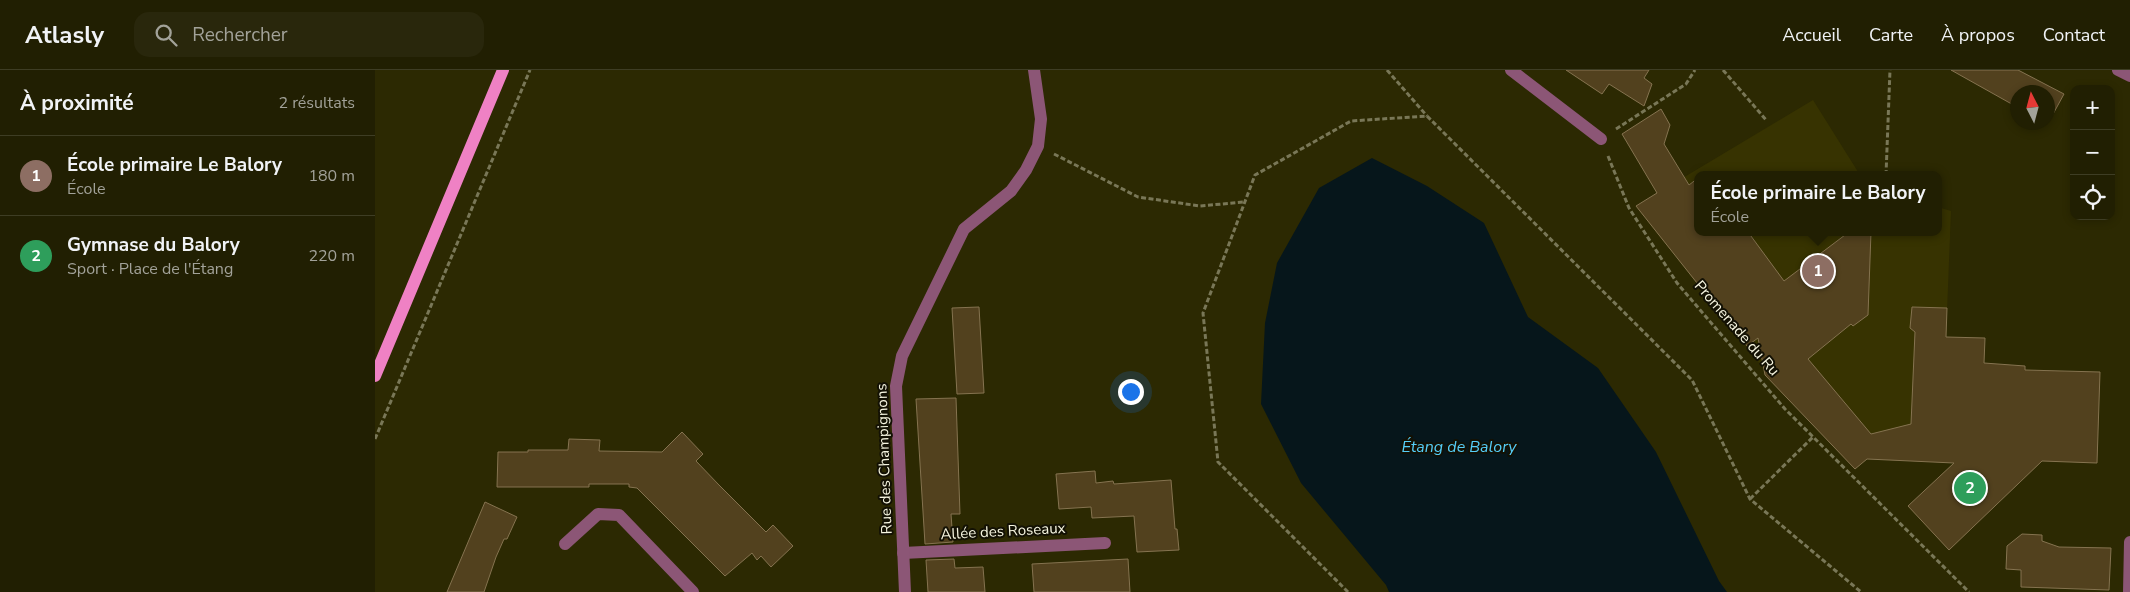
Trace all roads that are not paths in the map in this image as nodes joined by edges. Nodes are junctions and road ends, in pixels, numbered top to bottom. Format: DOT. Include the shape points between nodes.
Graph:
graph roads {
  1 [pos="503,70"];
  2 [pos="1034,70"];
  3 [pos="1511,70"];
  4 [pos="2119,70"];
  5 [pos="2130,76"];
  6 [pos="1601,139"];
  7 [pos="375,376"];
  8 [pos="2130,542"];
  9 [pos="1105,543"];
  10 [pos="565,544"];
  11 [pos="903,553"];
  12 [pos="693,592"];
  13 [pos="905,592"];
  14 [pos="2129,592"];
  1 -- 7 [label="main road"];
  2 -- 11 [label="street, Rue des Champignons" via="1041,119 1038,146 1011,191 964,229 902,356 896,386"];
  3 -- 6 [label="street"];
  4 -- 5 [label="street"];
  8 -- 14 [label="street"];
  9 -- 11 [label="street, Allée des Roseaux"];
  10 -- 12 [label="street" via="598,514 619,515"];
  11 -- 13 [label="street, Rue des Champignons"];
}
